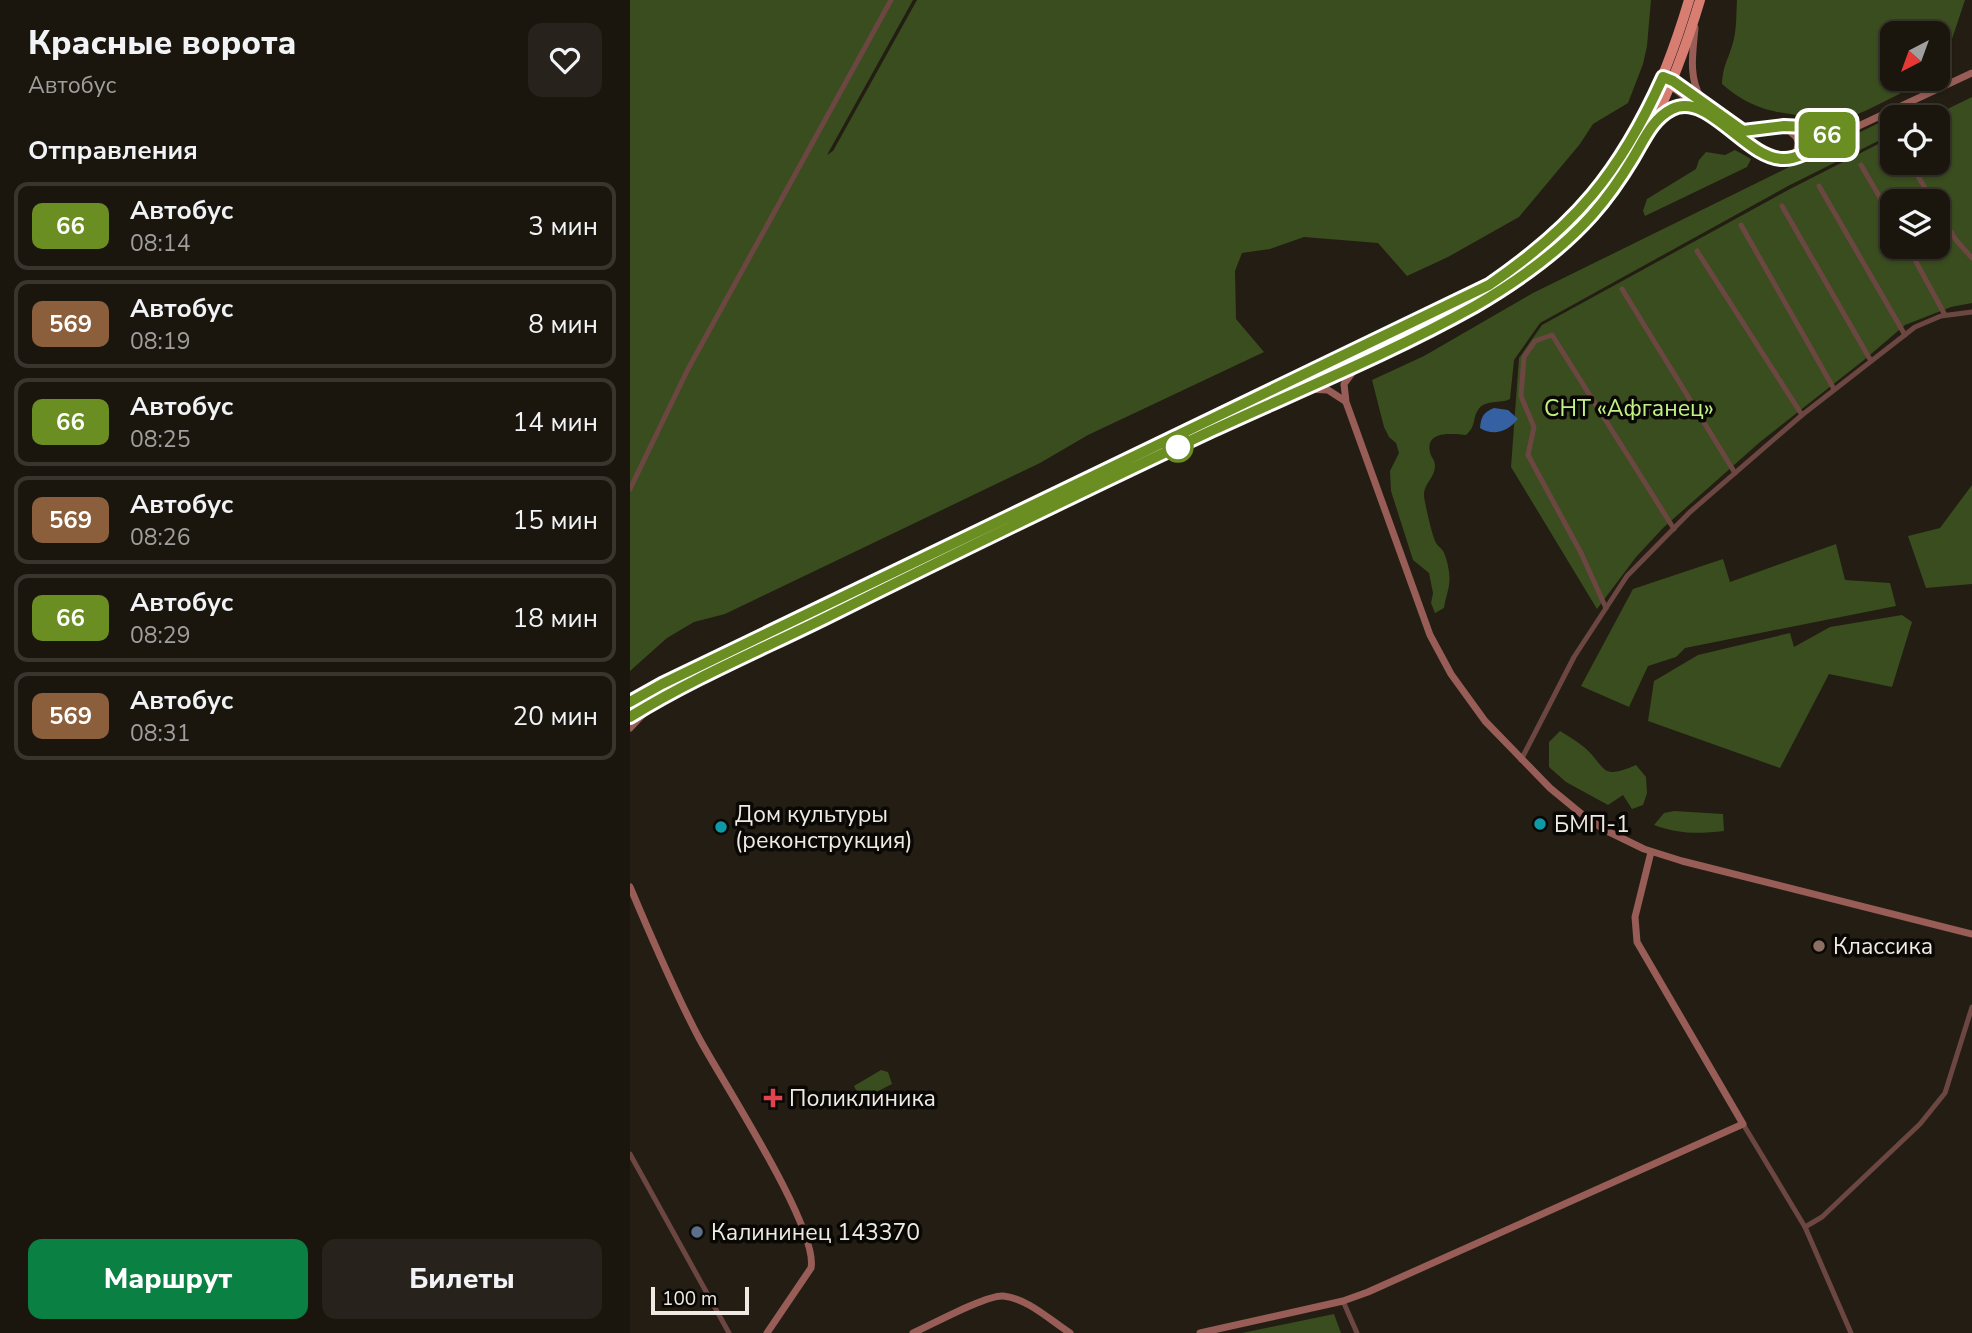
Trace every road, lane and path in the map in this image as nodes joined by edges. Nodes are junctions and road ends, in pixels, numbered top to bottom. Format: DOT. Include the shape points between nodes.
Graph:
graph roads {
  1 [pos="891,0"];
  2 [pos="1689,0"];
  3 [pos="1700,0"];
  4 [pos="1695,16"];
  5 [pos="1972,73"];
  6 [pos="1669,82"];
  7 [pos="1706,109"];
  8 [pos="1784,126"];
  9 [pos="1651,127"];
  10 [pos="1834,138"];
  11 [pos="1795,156"];
  12 [pos="1861,165"];
  13 [pos="1819,186"];
  14 [pos="1880,197"];
  15 [pos="1782,206"];
  16 [pos="1741,225"];
  17 [pos="1950,230"];
  18 [pos="1697,251"];
  19 [pos="1972,258"];
  20 [pos="1915,259"];
  21 [pos="1622,289"];
  22 [pos="1972,312"];
  23 [pos="1945,315"];
  24 [pos="1905,335"];
  25 [pos="1871,361"];
  26 [pos="1359,363"];
  27 [pos="1303,389"];
  28 [pos="1834,390"];
  29 [pos="1346,402"];
  30 [pos="1802,415"];
  31 [pos="1735,473"];
  32 [pos="630,489"];
  33 [pos="1674,529"];
  34 [pos="1606,608"];
  35 [pos="657,701"];
  36 [pos="630,702"];
  37 [pos="630,717"];
  38 [pos="630,728"];
  39 [pos="1521,760"];
  40 [pos="1651,852"];
  41 [pos="630,887"];
  42 [pos="1972,934"];
  43 [pos="1972,1007"];
  44 [pos="1743,1124"];
  45 [pos="630,1154"];
  46 [pos="1805,1227"];
  47 [pos="1343,1301"];
  48 [pos="729,1333"];
  49 [pos="767,1333"];
  50 [pos="913,1333"];
  51 [pos="1070,1333"];
  52 [pos="1200,1333"];
  53 [pos="1357,1333"];
  54 [pos="1851,1333"];
  1 -- 32 [label="street" via="688,369"];
  2 -- 6 [label="highway"];
  3 -- 4 [label="highway"];
  4 -- 6 [label="highway"];
  4 -- 7 [label="street" via="1694,84"];
  5 -- 10 [label="street"];
  6 -- 7 [label="street"];
  6 -- 9 [label="highway"];
  6 -- 36 [label="highway" via="1583,208 1552,238 1489,285"];
  7 -- 8 [label="street" via="1743,131"];
  7 -- 9 [label="street" via="1675,107"];
  7 -- 11 [label="street" via="1769,157"];
  8 -- 10 [label="street" via="1805,127"];
  8 -- 11 [label="street" via="1799,143"];
  9 -- 26 [label="highway" via="1592,215 1560,245 1475,306"];
  10 -- 11 [label="street"];
  12 -- 14 [label="street"];
  13 -- 24 [label="street"];
  15 -- 25 [label="street"];
  16 -- 28 [label="street"];
  17 -- 19 [label="street"];
  18 -- 30 [label="street"];
  20 -- 23 [label="street"];
  21 -- 31 [label="street"];
  22 -- 23 [label="street"];
  23 -- 24 [label="street"];
  24 -- 25 [label="street"];
  25 -- 28 [label="street"];
  26 -- 27 [label="highway"];
  26 -- 29 [label="street" via="1344,384"];
  27 -- 29 [label="street" via="1328,390"];
  27 -- 35 [label="highway"];
  28 -- 30 [label="street"];
  29 -- 39 [label="street" via="1436,647 1471,706"];
  30 -- 31 [label="street"];
  31 -- 33 [label="street"];
  33 -- 34 [label="street" via="1627,576"];
  33 -- 34 [label="street" via="1552,335 1535,341 1524,357 1521,396 1534,427 1528,455"];
  34 -- 39 [label="street" via="1574,657"];
  35 -- 37 [label="highway"];
  35 -- 38 [label="street"];
  39 -- 40 [label="street" via="1584,816"];
  40 -- 42 [label="street"];
  40 -- 44 [label="street" via="1635,917 1637,942"];
  41 -- 49 [label="street" via="699,1038 806,1234 811,1268"];
  43 -- 46 [label="street" via="1945,1093 1920,1124 1822,1217"];
  44 -- 46 [label="street"];
  44 -- 47 [label="street"];
  45 -- 48 [label="street"];
  46 -- 54 [label="street"];
  47 -- 52 [label="street"];
  47 -- 53 [label="street"];
  50 -- 51 [label="street" via="1000,1296 1023,1302"];
}
